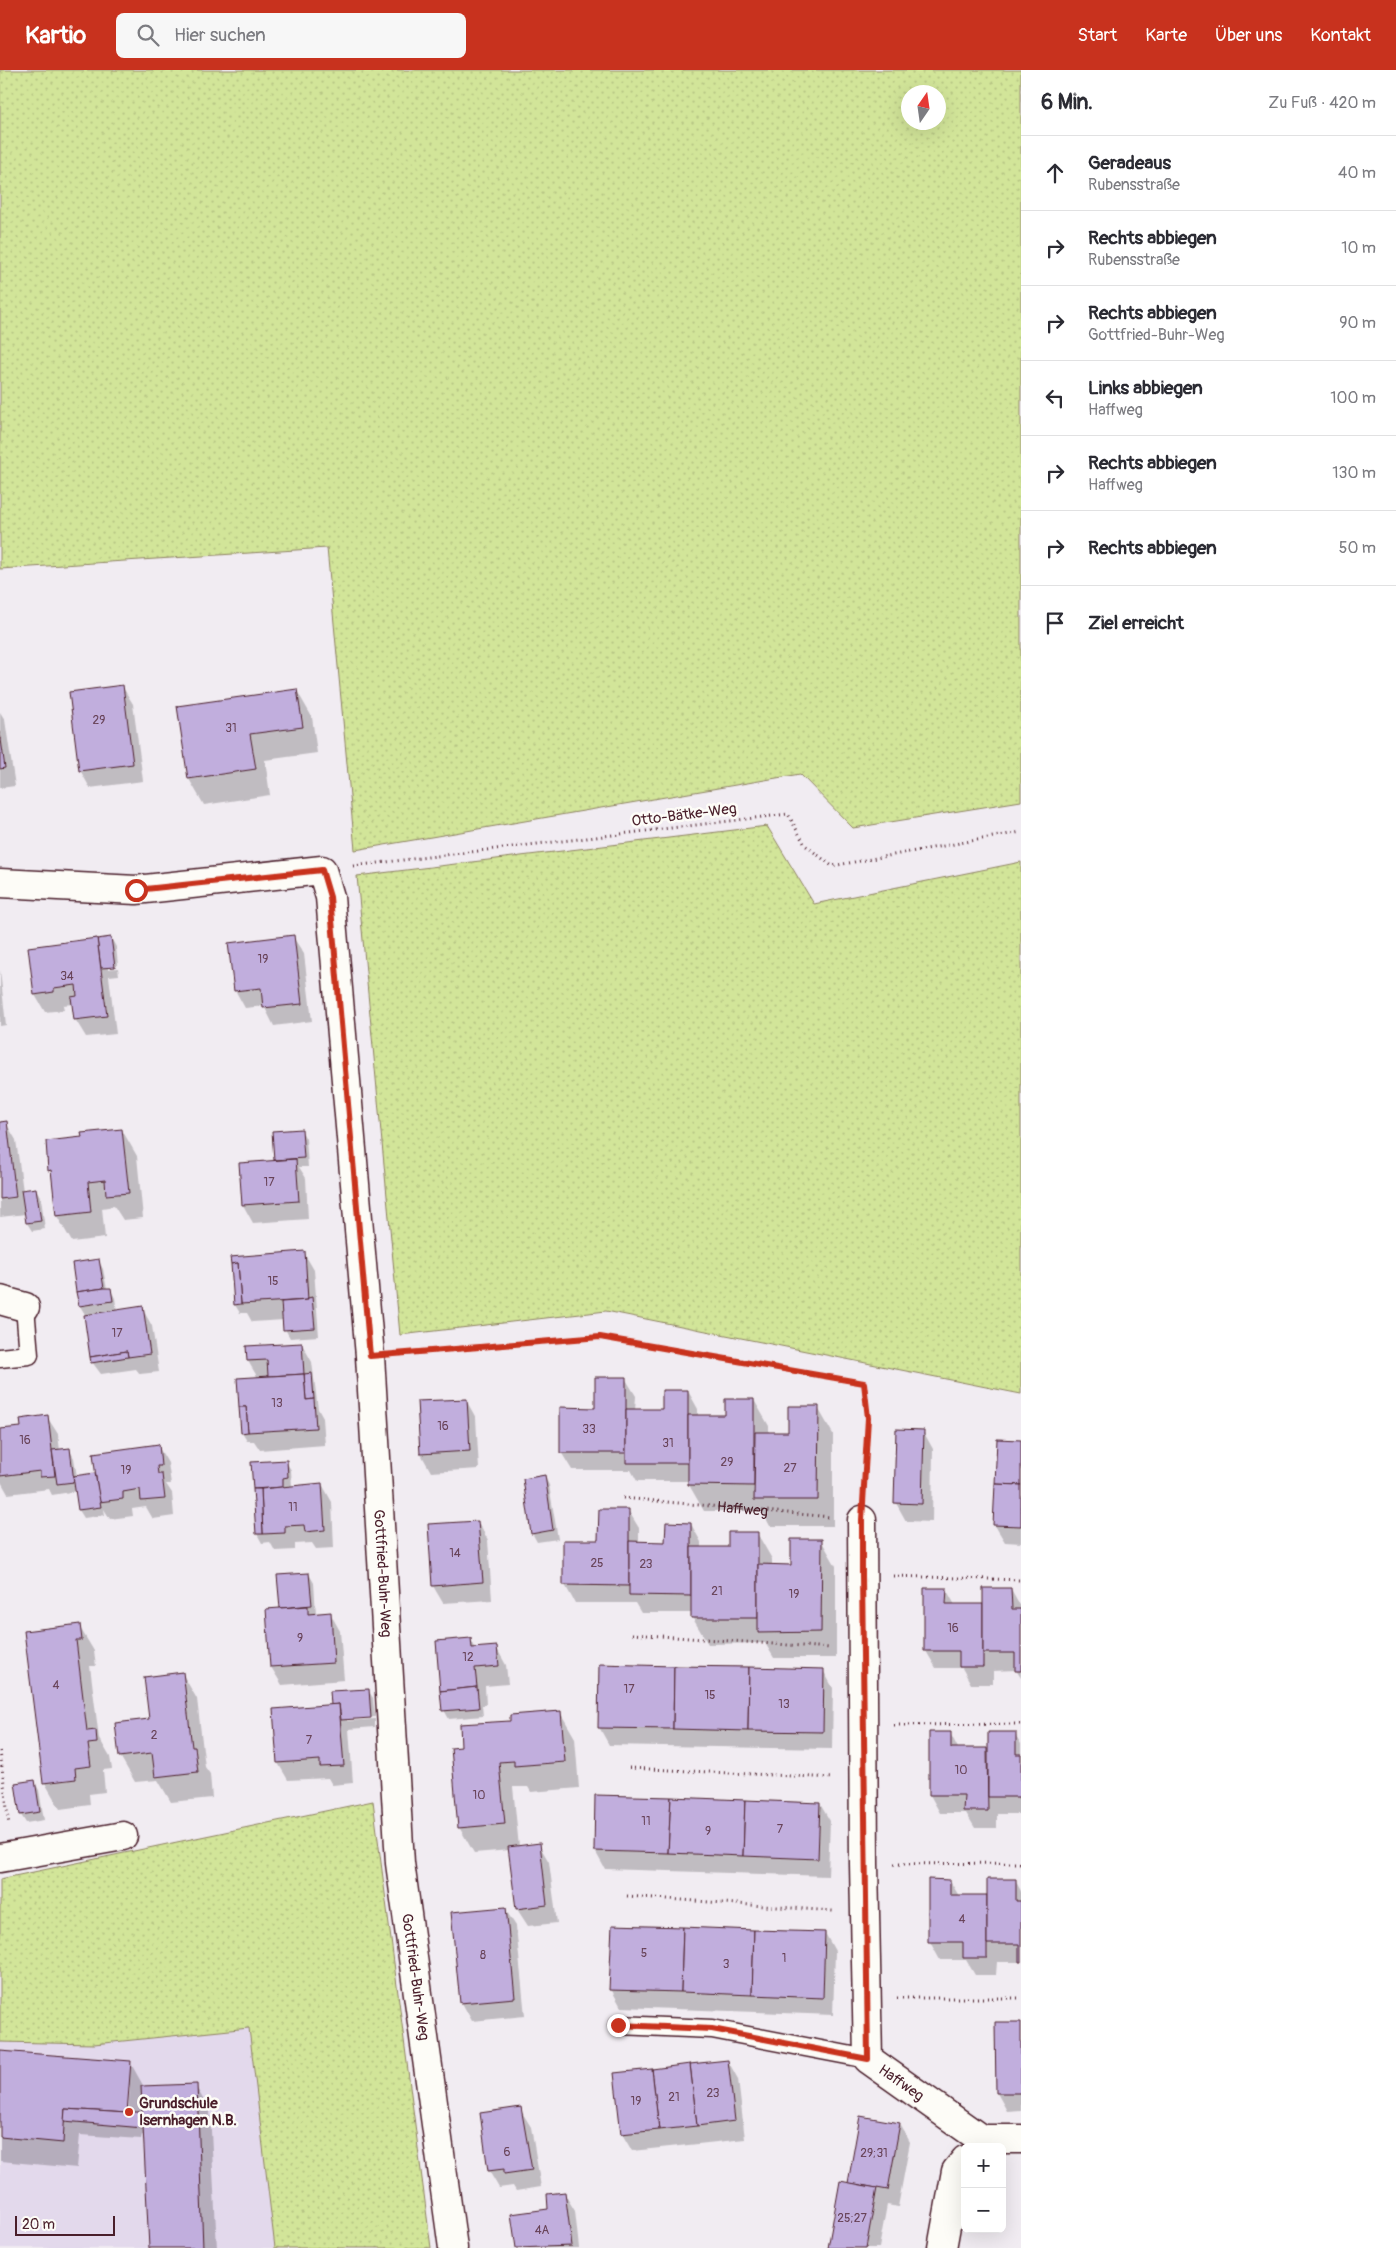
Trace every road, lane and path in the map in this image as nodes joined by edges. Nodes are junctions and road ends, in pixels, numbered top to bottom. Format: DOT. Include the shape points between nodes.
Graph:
graph roads {
  1 [pos="1021,832"];
  2 [pos="322,870"];
  3 [pos="0,883"];
  4 [pos="12,1304"];
  5 [pos="370,1356"];
  6 [pos="0,1358"];
  7 [pos="623,1498"];
  8 [pos="862,1520"];
  9 [pos="862,1575"];
  10 [pos="1021,1580"];
  11 [pos="632,1634"];
  12 [pos="863,1650"];
  13 [pos="1021,1724"];
  14 [pos="864,1725"];
  15 [pos="0,1751"];
  16 [pos="629,1768"];
  17 [pos="864,1780"];
  18 [pos="123,1836"];
  19 [pos="6,1857"];
  20 [pos="1021,1863"];
  21 [pos="864,1864"];
  22 [pos="627,1896"];
  23 [pos="865,1913"];
  24 [pos="866,1998"];
  25 [pos="1021,1998"];
  26 [pos="618,2025"];
  27 [pos="868,2059"];
  28 [pos="1021,2140"];
  29 [pos="978,2143"];
  30 [pos="961,2165"];
  31 [pos="454,2248"];
  32 [pos="942,2248"];
  1 -- 2 [label="path, Otto-Bätke-Weg" via="832,866 805,845 788,814"];
  2 -- 3 [label="street" via="136,890"];
  2 -- 5 [label="street, Gottfried-Buhr-Weg" via="330,897"];
  4 -- 6 [label="lane" via="29,1355"];
  5 -- 8 [label="path" via="600,1337 864,1383 868,1418"];
  5 -- 31 [label="street, Gottfried-Buhr-Weg" via="400,1863"];
  7 -- 8 [label="path, Haffweg"];
  8 -- 9 [label="street, Haffweg"];
  9 -- 10 [label="path"];
  9 -- 12 [label="street, Haffweg"];
  11 -- 12 [label="path"];
  12 -- 14 [label="street, Haffweg"];
  13 -- 14 [label="path"];
  14 -- 17 [label="street, Haffweg"];
  15 -- 19 [label="path"];
  16 -- 17 [label="path"];
  17 -- 21 [label="street, Haffweg"];
  18 -- 19 [label="street"];
  20 -- 21 [label="path"];
  21 -- 23 [label="street, Haffweg"];
  22 -- 23 [label="path"];
  23 -- 24 [label="street, Haffweg"];
  24 -- 25 [label="path"];
  24 -- 27 [label="street, Haffweg"];
  26 -- 27 [label="lane" via="712,2029"];
  27 -- 29 [label="street, Haffweg"];
  28 -- 29 [label="street"];
  30 -- 32 [label="street" via="956,2171"];
}
